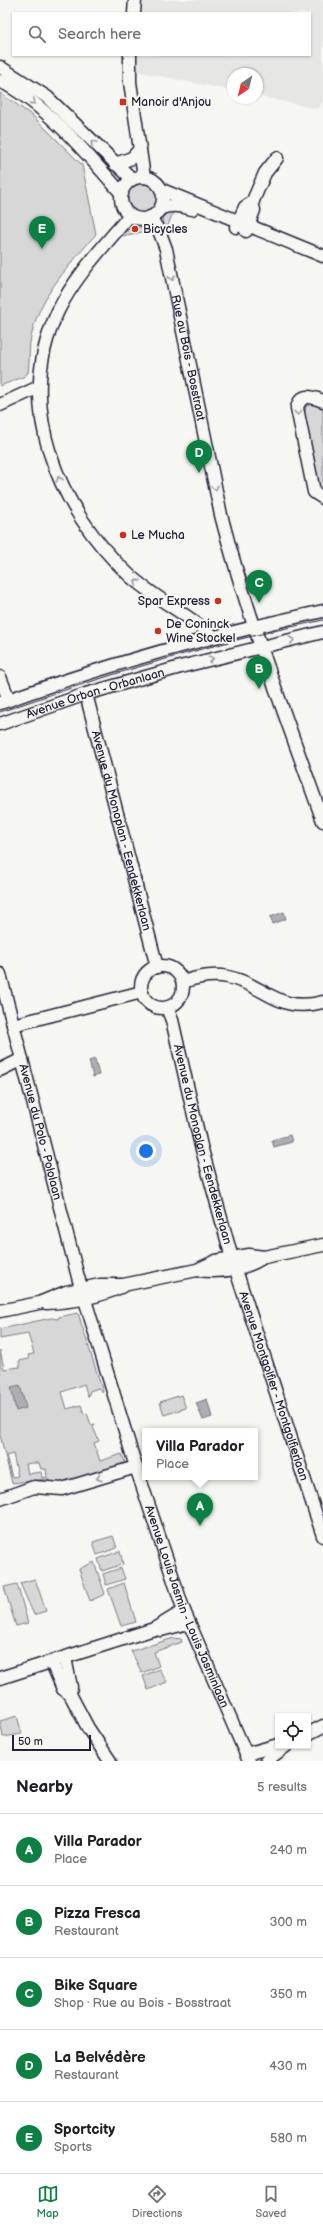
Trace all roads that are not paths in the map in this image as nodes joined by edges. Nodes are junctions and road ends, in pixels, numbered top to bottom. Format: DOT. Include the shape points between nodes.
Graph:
graph roads {
  1 [pos="135,0"];
  2 [pos="134,12"];
  3 [pos="130,56"];
  4 [pos="0,67"];
  5 [pos="0,80"];
  6 [pos="140,149"];
  7 [pos="277,158"];
  8 [pos="114,164"];
  9 [pos="144,177"];
  10 [pos="132,179"];
  11 [pos="162,190"];
  12 [pos="122,194"];
  13 [pos="161,208"];
  14 [pos="130,215"];
  15 [pos="150,217"];
  16 [pos="242,226"];
  17 [pos="323,256"];
  18 [pos="323,262"];
  19 [pos="39,387"];
  20 [pos="323,401"];
  21 [pos="0,405"];
  22 [pos="323,498"];
  23 [pos="323,611"];
  24 [pos="255,627"];
  25 [pos="323,632"];
  26 [pos="214,637"];
  27 [pos="188,645"];
  28 [pos="262,647"];
  29 [pos="192,664"];
  30 [pos="0,677"];
  31 [pos="86,694"];
  32 [pos="4,702"];
  33 [pos="0,724"];
  34 [pos="323,821"];
  35 [pos="157,967"];
  36 [pos="0,974"];
  37 [pos="183,982"];
  38 [pos="142,992"];
  39 [pos="3,994"];
  40 [pos="323,1002"];
  41 [pos="167,1008"];
  42 [pos="13,1025"];
  43 [pos="22,1059"];
  44 [pos="0,1070"];
  45 [pos="323,1245"];
  46 [pos="233,1264"];
  47 [pos="84,1294"];
  48 [pos="0,1311"];
  49 [pos="136,1467"];
  50 [pos="0,1500"];
  51 [pos="323,1536"];
  52 [pos="184,1611"];
  53 [pos="188,1623"];
  54 [pos="154,1629"];
  55 [pos="65,1658"];
  56 [pos="52,1663"];
  57 [pos="0,1678"];
  58 [pos="70,1694"];
  59 [pos="323,1726"];
  60 [pos="311,1732"];
  61 [pos="275,1746"];
  62 [pos="282,1749"];
  63 [pos="247,1758"];
  64 [pos="110,1761"];
  65 [pos="266,1761"];
  1 -- 2 [label="street"];
  3 -- 6 [label="street" via="130,82"];
  8 -- 4 [label="street, one-way" via="47,97"];
  5 -- 12 [label="street, one-way" via="27,97 48,115"];
  6 -- 8 [label="street" via="132,158"];
  6 -- 9 [label="street"];
  7 -- 16 [label="street" via="265,173 252,203 254,210"];
  8 -- 10 [label="street"];
  9 -- 10 [label="street"];
  9 -- 11 [label="street" via="155,181"];
  10 -- 12 [label="street"];
  11 -- 13 [label="street"];
  11 -- 16 [label="street"];
  12 -- 14 [label="street" via="123,206"];
  13 -- 15 [label="street"];
  13 -- 16 [label="street" via="182,205"];
  14 -- 15 [label="street"];
  14 -- 19 [label="street" via="61,306 45,347"];
  15 -- 24 [label="street, Rue au Bois - Bosstraat, one-way" via="162,240 221,515"];
  16 -- 17 [label="street"];
  16 -- 18 [label="street"];
  19 -- 21 [label="street"];
  26 -- 19 [label="street, one-way" via="203,627 154,596 130,575 112,558 80,517 61,485 48,444"];
  20 -- 22 [label="street, one-way" via="305,396 299,401 297,408 314,492"];
  23 -- 24 [label="street, Avenue Orban - Orbanlaan"];
  24 -- 26 [label="street, Avenue Orban - Orbanlaan"];
  24 -- 28 [label="street, Rue au Bois - Bosstraat"];
  28 -- 25 [label="street, Avenue Orban - Orbanlaan, one-way"];
  26 -- 27 [label="street, Avenue Orban - Orbanlaan"];
  27 -- 29 [label="street"];
  27 -- 32 [label="street, Avenue Orban - Orbanlaan" via="80,676"];
  29 -- 28 [label="street, Avenue Orban - Orbanlaan, one-way"];
  28 -- 34 [label="street, Rue au Bois - Bosstraat"];
  29 -- 31 [label="street, Avenue Orban - Orbanlaan"];
  30 -- 32 [label="street"];
  31 -- 33 [label="street, Avenue Orban - Orbanlaan"];
  31 -- 35 [label="street, Avenue du Monoplan - Eendekkerlaan"];
  35 -- 37 [label="street" via="171,968"];
  35 -- 38 [label="street" via="146,974 141,985"];
  36 -- 39 [label="street, Avenue du Polo - Pololaan"];
  37 -- 40 [label="street" via="210,976 228,978 246,984 279,1002 297,1005"];
  37 -- 41 [label="street" via="179,1000"];
  38 -- 41 [label="street" via="145,1000 152,1006"];
  38 -- 42 [label="street"];
  39 -- 42 [label="street, Avenue du Polo - Pololaan"];
  41 -- 46 [label="street, Avenue du Monoplan - Eendekkerlaan"];
  42 -- 43 [label="street, Avenue du Polo - Pololaan"];
  43 -- 44 [label="street"];
  43 -- 47 [label="street, Avenue du Polo - Pololaan"];
  45 -- 46 [label="street" via="264,1257 249,1255"];
  46 -- 47 [label="street" via="216,1273 197,1270 123,1285 102,1296"];
  46 -- 51 [label="street, Avenue Montgolfier - Montgolfierlaan"];
  47 -- 48 [label="street" via="68,1302 38,1303"];
  47 -- 49 [label="street, Avenue Louis Jasmin - Louis Jasminlaan"];
  49 -- 50 [label="street, one-way" via="62,1489 34,1487"];
  49 -- 52 [label="street, Avenue Louis Jasmin - Louis Jasminlaan"];
  52 -- 53 [label="street, Avenue Louis Jasmin - Louis Jasminlaan"];
  52 -- 54 [label="street"];
  53 -- 54 [label="street" via="161,1630"];
  53 -- 63 [label="street, Avenue Louis Jasmin - Louis Jasminlaan"];
  54 -- 55 [label="street"];
  55 -- 56 [label="street"];
  55 -- 58 [label="street"];
  56 -- 57 [label="street"];
  56 -- 58 [label="street" via="63,1689"];
  58 -- 64 [label="street"];
  59 -- 60 [label="street"];
  61 -- 63 [label="street"];
  62 -- 65 [label="street"];
}
